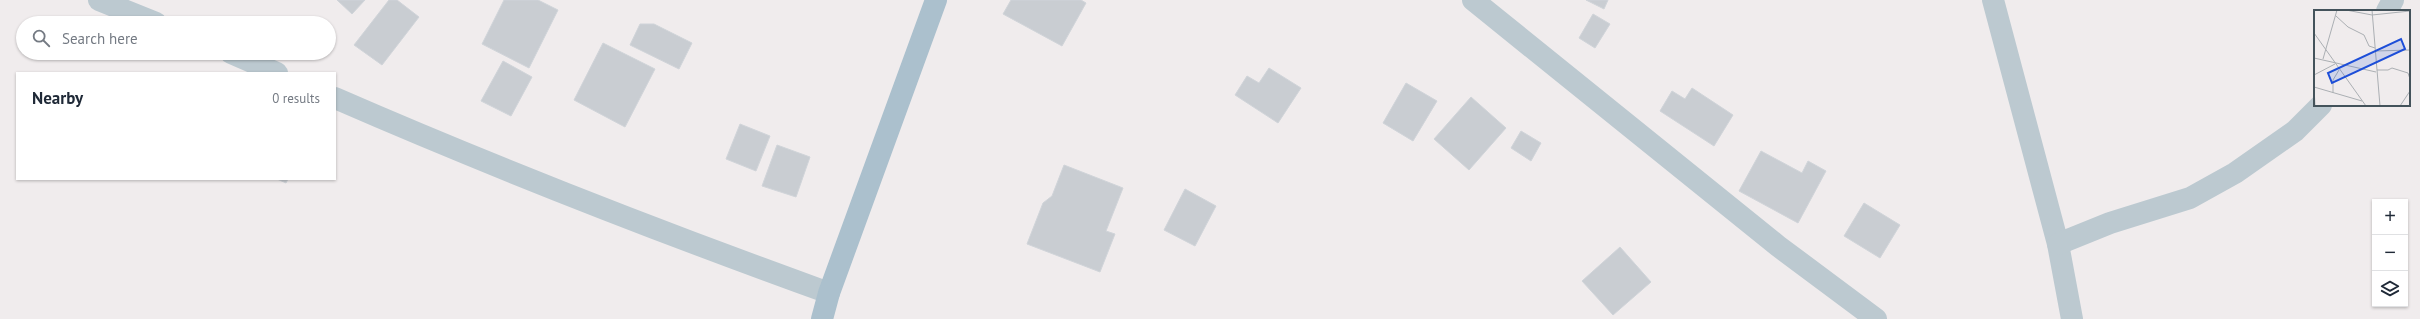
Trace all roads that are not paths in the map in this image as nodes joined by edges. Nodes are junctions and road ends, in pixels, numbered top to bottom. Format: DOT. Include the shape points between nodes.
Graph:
graph roads {
  1 [pos="99,0"];
  2 [pos="936,0"];
  3 [pos="1473,0"];
  4 [pos="1993,0"];
  5 [pos="2393,0"];
  6 [pos="2388,10"];
  7 [pos="139,16"];
  8 [pos="247,60"];
  9 [pos="275,72"];
  10 [pos="336,98"];
  11 [pos="2320,106"];
  12 [pos="2058,244"];
  13 [pos="830,293"];
  14 [pos="822,319"];
  15 [pos="1876,319"];
  16 [pos="2072,319"];
  1 -- 7 [label="street"];
  2 -- 13 [label="main road"];
  3 -- 15 [label="street" via="1778,246"];
  4 -- 12 [label="street"];
  5 -- 6 [label="street"];
  8 -- 9 [label="street"];
  10 -- 13 [label="street" via="474,158 675,237"];
  11 -- 12 [label="street" via="2295,132 2235,173 2190,198"];
  12 -- 16 [label="street"];
  13 -- 14 [label="main road"];
}
